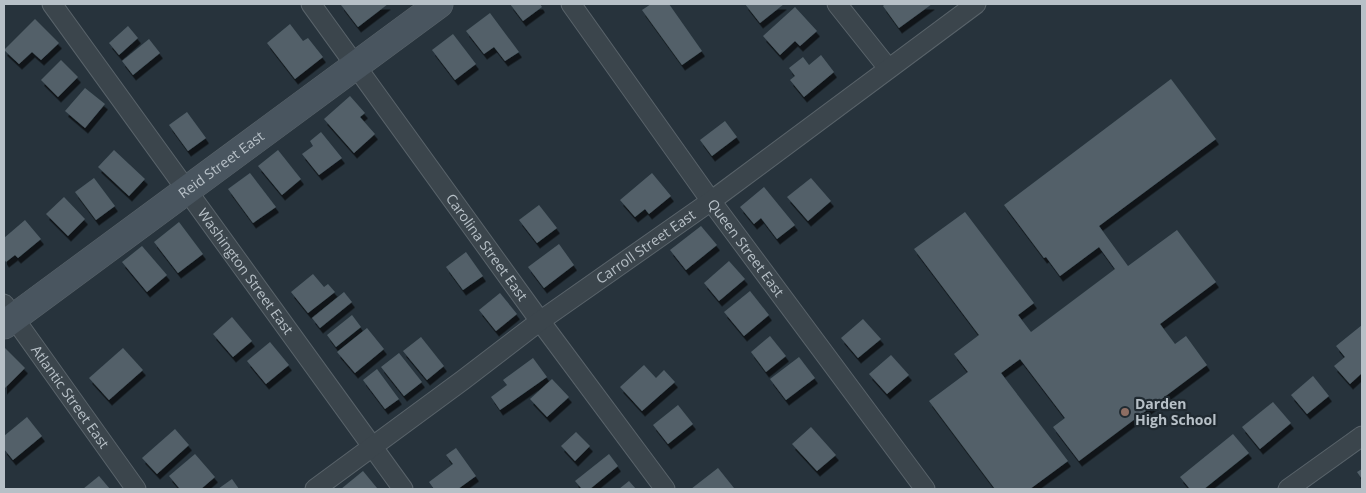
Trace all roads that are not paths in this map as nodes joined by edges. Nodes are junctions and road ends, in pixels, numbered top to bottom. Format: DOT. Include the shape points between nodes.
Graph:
graph roads {
  1 [pos="52,4"];
  2 [pos="311,4"];
  3 [pos="440,4"];
  4 [pos="571,4"];
  5 [pos="837,4"];
  6 [pos="976,4"];
  7 [pos="357,65"];
  8 [pos="888,68"];
  9 [pos="187,190"];
  10 [pos="711,201"];
  11 [pos="7,316"];
  12 [pos="540,321"];
  13 [pos="1362,436"];
  14 [pos="373,446"];
  15 [pos="136,489"];
  16 [pos="315,489"];
  17 [pos="403,489"];
  18 [pos="665,489"];
  19 [pos="925,489"];
  20 [pos="1288,489"];
  1 -- 9 [label="street, Washington Street East"];
  2 -- 7 [label="street, Carolina Street East"];
  3 -- 7 [label="street, Reid Street East"];
  4 -- 10 [label="street, Queen Street East"];
  5 -- 8 [label="street"];
  6 -- 8 [label="street, Carroll Street East"];
  7 -- 9 [label="street, Reid Street East"];
  7 -- 12 [label="street, Carolina Street East"];
  8 -- 10 [label="street, Carroll Street East"];
  9 -- 11 [label="street, Reid Street East"];
  9 -- 14 [label="street, Washington Street East"];
  10 -- 12 [label="street, Carroll Street East"];
  10 -- 19 [label="street, Queen Street East"];
  11 -- 15 [label="street, Atlantic Street East"];
  12 -- 14 [label="street, Carroll Street East"];
  12 -- 18 [label="street, Carolina Street East"];
  13 -- 20 [label="street"];
  14 -- 16 [label="street, Carroll Street East"];
  14 -- 17 [label="street, Washington Street East"];
}
